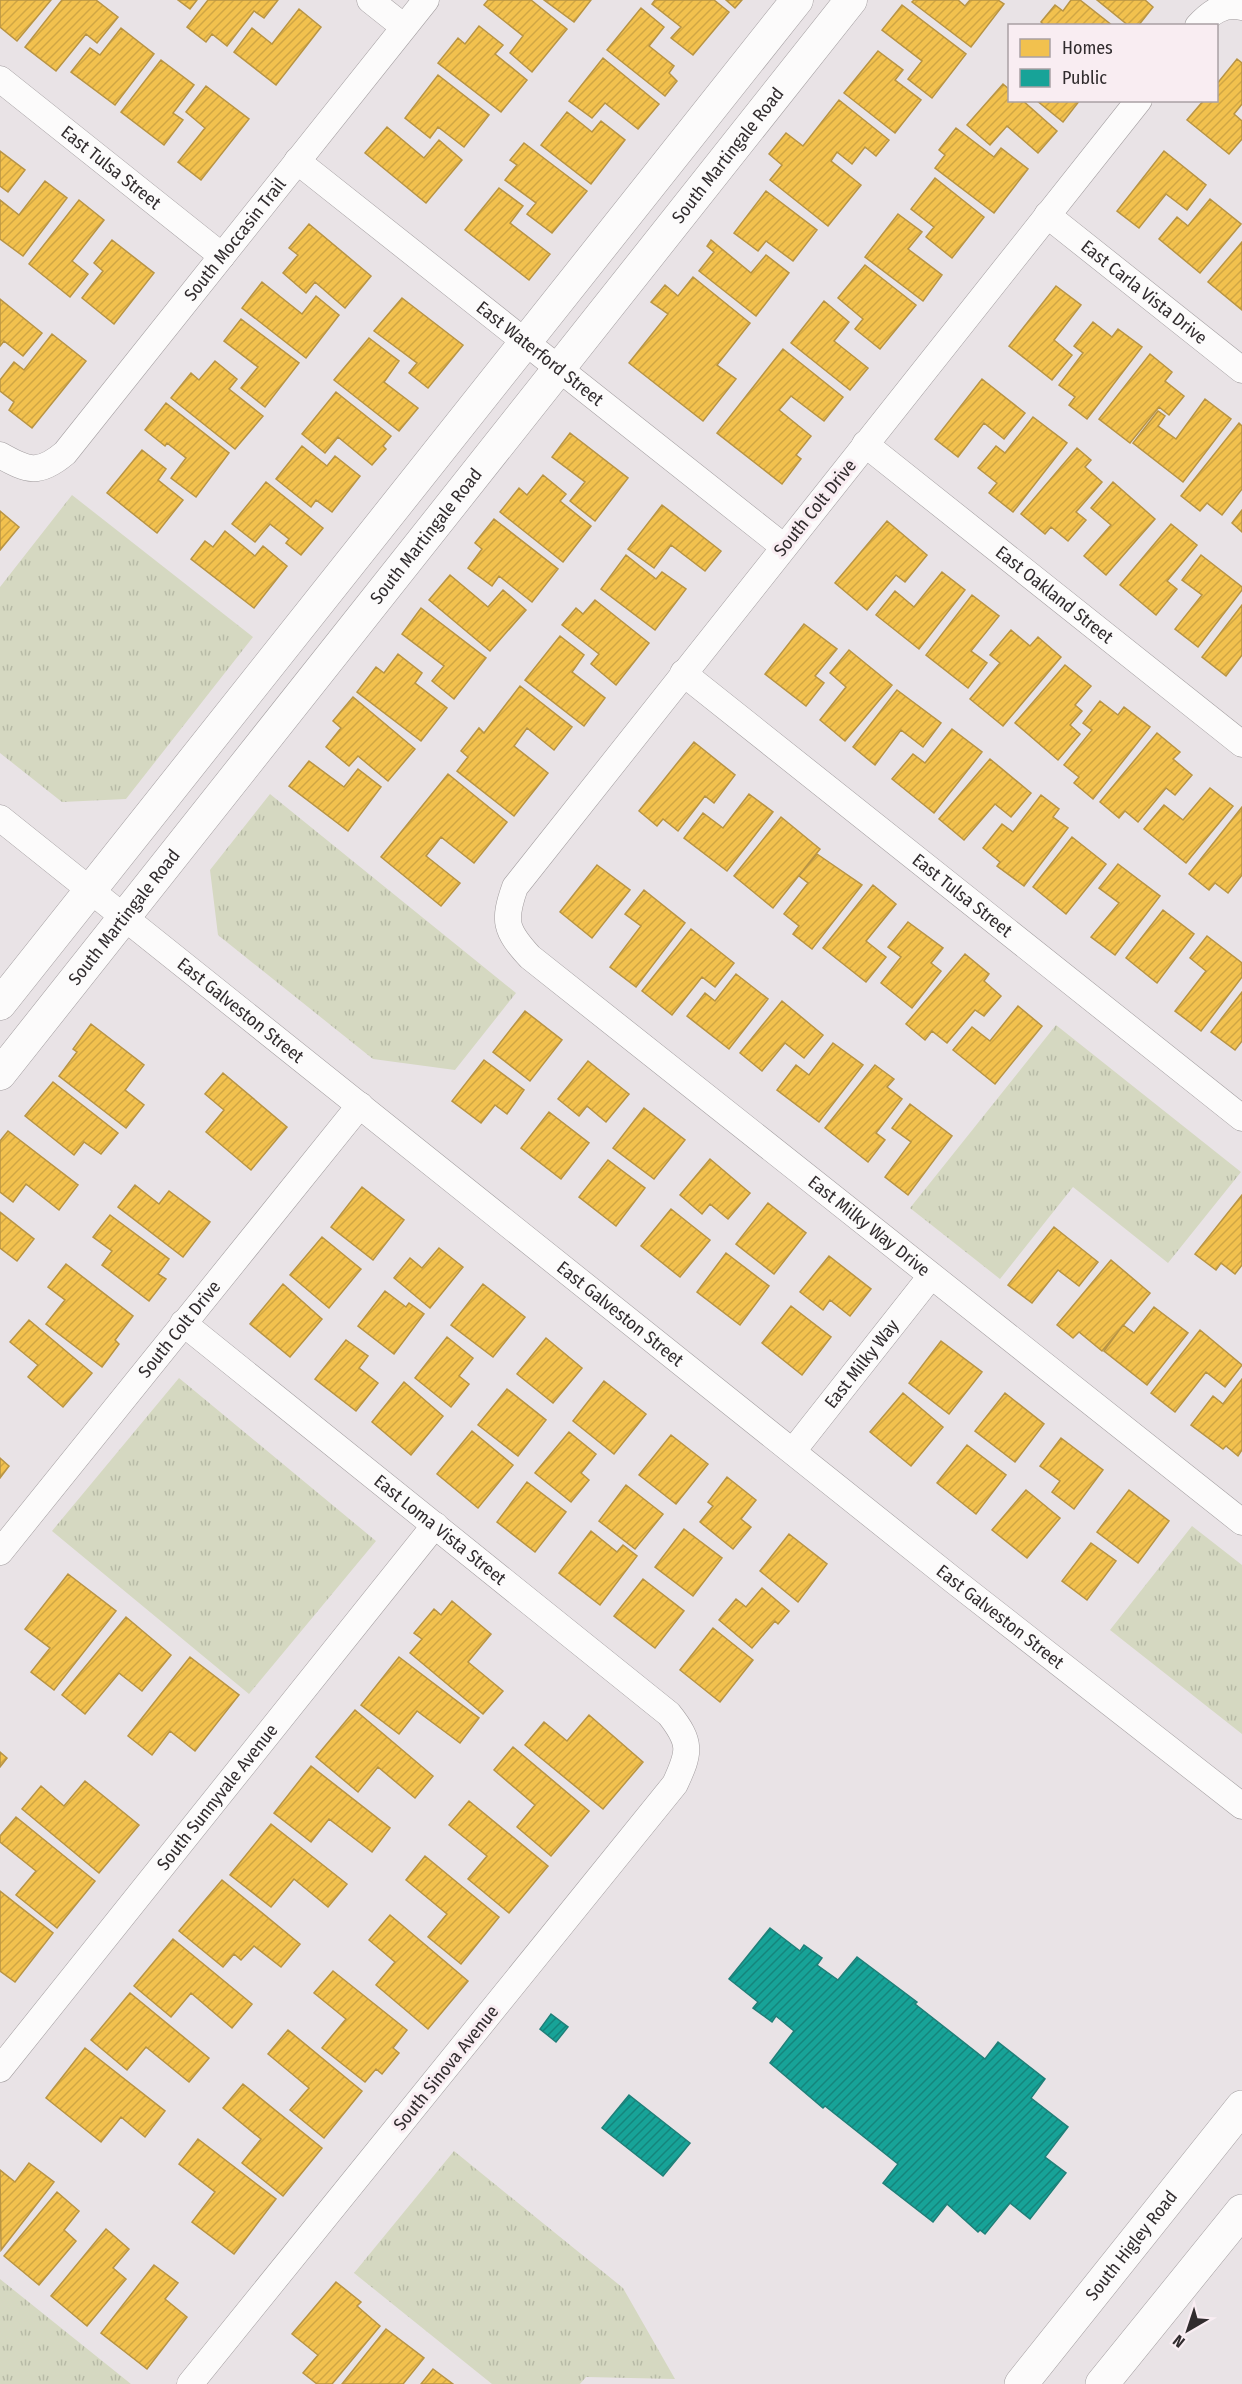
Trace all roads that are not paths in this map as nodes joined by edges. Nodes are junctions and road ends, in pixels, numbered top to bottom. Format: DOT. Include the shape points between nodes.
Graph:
graph roads {
  1 [pos="370,0"];
  2 [pos="426,0"];
  3 [pos="797,0"];
  4 [pos="851,0"];
  5 [pos="1235,5"];
  6 [pos="1200,24"];
  7 [pos="404,27"];
  8 [pos="0,79"];
  9 [pos="1137,102"];
  10 [pos="297,161"];
  11 [pos="1047,215"];
  12 [pos="222,256"];
  13 [pos="525,342"];
  14 [pos="559,369"];
  15 [pos="1242,370"];
  16 [pos="865,444"];
  17 [pos="0,455"];
  18 [pos="784,547"];
  19 [pos="683,673"];
  20 [pos="1242,744"];
  21 [pos="0,818"];
  22 [pos="89,890"];
  23 [pos="125,918"];
  24 [pos="507,923"];
  25 [pos="0,1004"];
  26 [pos="0,1074"];
  27 [pos="360,1105"];
  28 [pos="1242,1118"];
  29 [pos="931,1276"];
  30 [pos="183,1323"];
  31 [pos="793,1451"];
  32 [pos="1242,1522"];
  33 [pos="435,1525"];
  34 [pos="0,1552"];
  35 [pos="688,1745"];
  36 [pos="1242,1806"];
  37 [pos="0,2069"];
  38 [pos="1242,2107"];
  39 [pos="1242,2211"];
  40 [pos="190,2384"];
  41 [pos="1021,2384"];
  42 [pos="1102,2384"];
  1 -- 7 [label="street"];
  2 -- 7 [label="street, South Moccasin Trail"];
  3 -- 13 [label="street"];
  4 -- 14 [label="street, South Martingale Road"];
  5 -- 6 [label="street" via="1214,12"];
  7 -- 10 [label="street, South Moccasin Trail"];
  8 -- 12 [label="street, East Tulsa Street"];
  9 -- 11 [label="street, South Colt Drive"];
  10 -- 12 [label="street, South Moccasin Trail"];
  10 -- 13 [label="street, East Waterford Street"];
  11 -- 15 [label="street, East Carla Vista Drive"];
  11 -- 16 [label="street, South Colt Drive"];
  12 -- 17 [label="street, South Moccasin Trail" via="65,453 51,464 35,469 21,467"];
  13 -- 14 [label="street, East Waterford Street"];
  13 -- 22 [label="street"];
  14 -- 18 [label="street, East Waterford Street"];
  14 -- 23 [label="street, South Martingale Road"];
  16 -- 18 [label="street, South Colt Drive"];
  16 -- 20 [label="street, East Oakland Street"];
  18 -- 19 [label="street, South Colt Drive"];
  19 -- 24 [label="street, South Colt Drive" via="515,887 507,908"];
  19 -- 28 [label="street, East Tulsa Street"];
  21 -- 22 [label="street, East Galveston Street"];
  22 -- 23 [label="street, East Galveston Street"];
  22 -- 25 [label="street"];
  23 -- 26 [label="street, South Martingale Road"];
  23 -- 27 [label="street, East Galveston Street"];
  24 -- 29 [label="street, East Milky Way Drive" via="511,937 530,957"];
  27 -- 30 [label="street, South Colt Drive"];
  27 -- 31 [label="street, East Galveston Street"];
  29 -- 31 [label="street, East Milky Way"];
  29 -- 32 [label="street, East Milky Way Drive"];
  30 -- 33 [label="street, East Loma Vista Street"];
  30 -- 34 [label="street, South Colt Drive"];
  31 -- 36 [label="street, East Galveston Street"];
  33 -- 35 [label="street, East Loma Vista Street" via="669,1714"];
  33 -- 37 [label="street, South Sunnyvale Avenue"];
  35 -- 40 [label="street, South Sinova Avenue" via="687,1760 675,1784"];
  38 -- 41 [label="main road, South Higley Road"];
  39 -- 42 [label="main road"];
}
